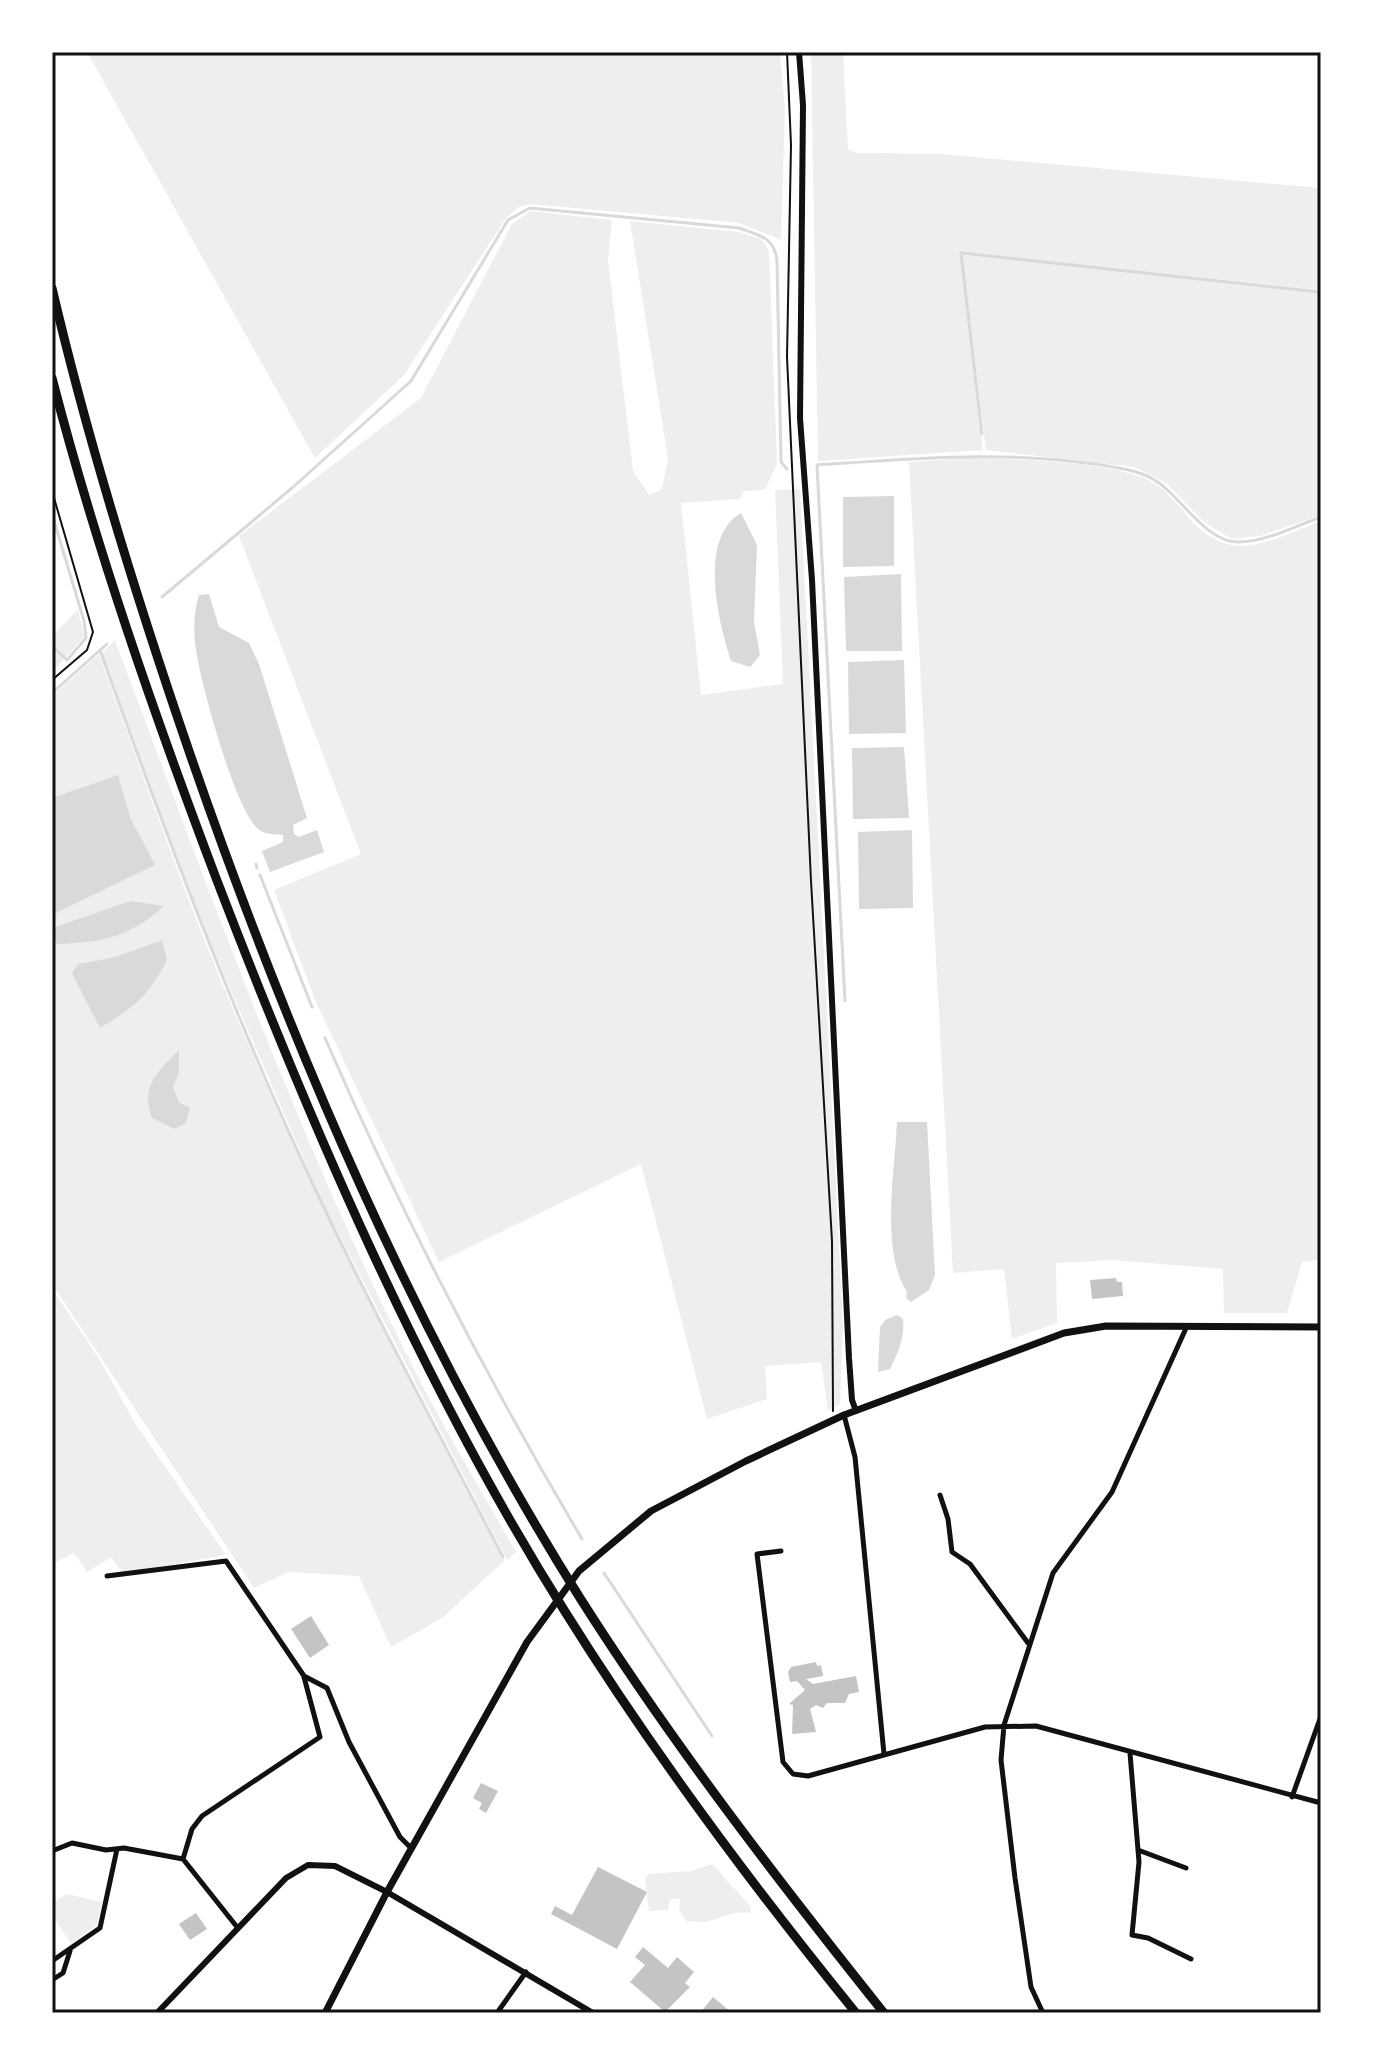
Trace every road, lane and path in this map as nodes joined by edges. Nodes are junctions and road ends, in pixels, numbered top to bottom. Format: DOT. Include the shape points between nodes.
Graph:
graph roads {
  1 [pos="787,52"];
  2 [pos="799,52"];
  3 [pos="52,288"];
  4 [pos="52,378"];
  5 [pos="52,491"];
  6 [pos="52,680"];
  7 [pos="1187,1325"];
  8 [pos="1321,1327"];
  9 [pos="856,1411"];
  10 [pos="844,1415"];
  11 [pos="834,1420"];
  12 [pos="940,1495"];
  13 [pos="781,1551"];
  14 [pos="107,1576"];
  15 [pos="1028,1643"];
  16 [pos="304,1676"];
  17 [pos="1321,1716"];
  18 [pos="1004,1725"];
  19 [pos="1130,1752"];
  20 [pos="884,1754"];
  21 [pos="1292,1797"];
  22 [pos="1321,1803"];
  23 [pos="412,1848"];
  24 [pos="117,1849"];
  25 [pos="1138,1850"];
  26 [pos="52,1851"];
  27 [pos="183,1859"];
  28 [pos="1186,1868"];
  29 [pos="387,1892"];
  30 [pos="237,1927"];
  31 [pos="70,1950"];
  32 [pos="1191,1959"];
  33 [pos="52,1961"];
  34 [pos="526,1972"];
  35 [pos="52,1980"];
  36 [pos="157,2013"];
  37 [pos="325,2013"];
  38 [pos="497,2013"];
  39 [pos="593,2013"];
  40 [pos="856,2013"];
  41 [pos="884,2013"];
  42 [pos="1043,2013"];
  1 -- 11 [label="path" via="787,357 832,1241"];
  2 -- 9 [label="street" via="800,418 849,1358"];
  3 -- 41 [label="highway" via="89,437 215,826 294,1032 369,1204 463,1394 581,1598 673,1739"];
  4 -- 40 [label="highway" via="97,538 163,734 277,1036 444,1398 562,1608 643,1732"];
  5 -- 6 [label="path" via="93,632 87,650"];
  7 -- 8 [label="main road"];
  7 -- 9 [label="main road" via="1094,1327 1064,1333"];
  7 -- 15 [label="street" via="1112,1492 1057,1565"];
  9 -- 10 [label="main road"];
  10 -- 11 [label="main road"];
  10 -- 20 [label="street" via="855,1457"];
  11 -- 23 [label="main road" via="678,1495 579,1571 510,1668"];
  12 -- 15 [label="street" via="952,1552 970,1564"];
  13 -- 20 [label="street" via="757,1554 783,1762 790,1772 808,1776"];
  14 -- 16 [label="street" via="226,1561"];
  15 -- 18 [label="street"];
  16 -- 23 [label="street" via="327,1688 349,1742 400,1837"];
  16 -- 27 [label="street" via="320,1737 202,1816"];
  17 -- 21 [label="street"];
  18 -- 19 [label="street" via="1036,1726"];
  18 -- 20 [label="street"];
  18 -- 42 [label="street" via="1001,1760 1009,1831 1031,1987"];
  19 -- 21 [label="street"];
  19 -- 25 [label="street"];
  21 -- 22 [label="street"];
  23 -- 29 [label="main road"];
  24 -- 26 [label="street" via="72,1843"];
  24 -- 27 [label="street"];
  24 -- 31 [label="street" via="100,1928"];
  25 -- 28 [label="street"];
  25 -- 32 [label="street" via="1132,1935"];
  27 -- 30 [label="street"];
  29 -- 30 [label="street" via="335,1866 308,1865 286,1878"];
  29 -- 34 [label="street"];
  29 -- 37 [label="main road"];
  30 -- 36 [label="street"];
  31 -- 33 [label="street"];
  31 -- 35 [label="street" via="63,1973"];
  34 -- 38 [label="street"];
  34 -- 39 [label="street"];
}
